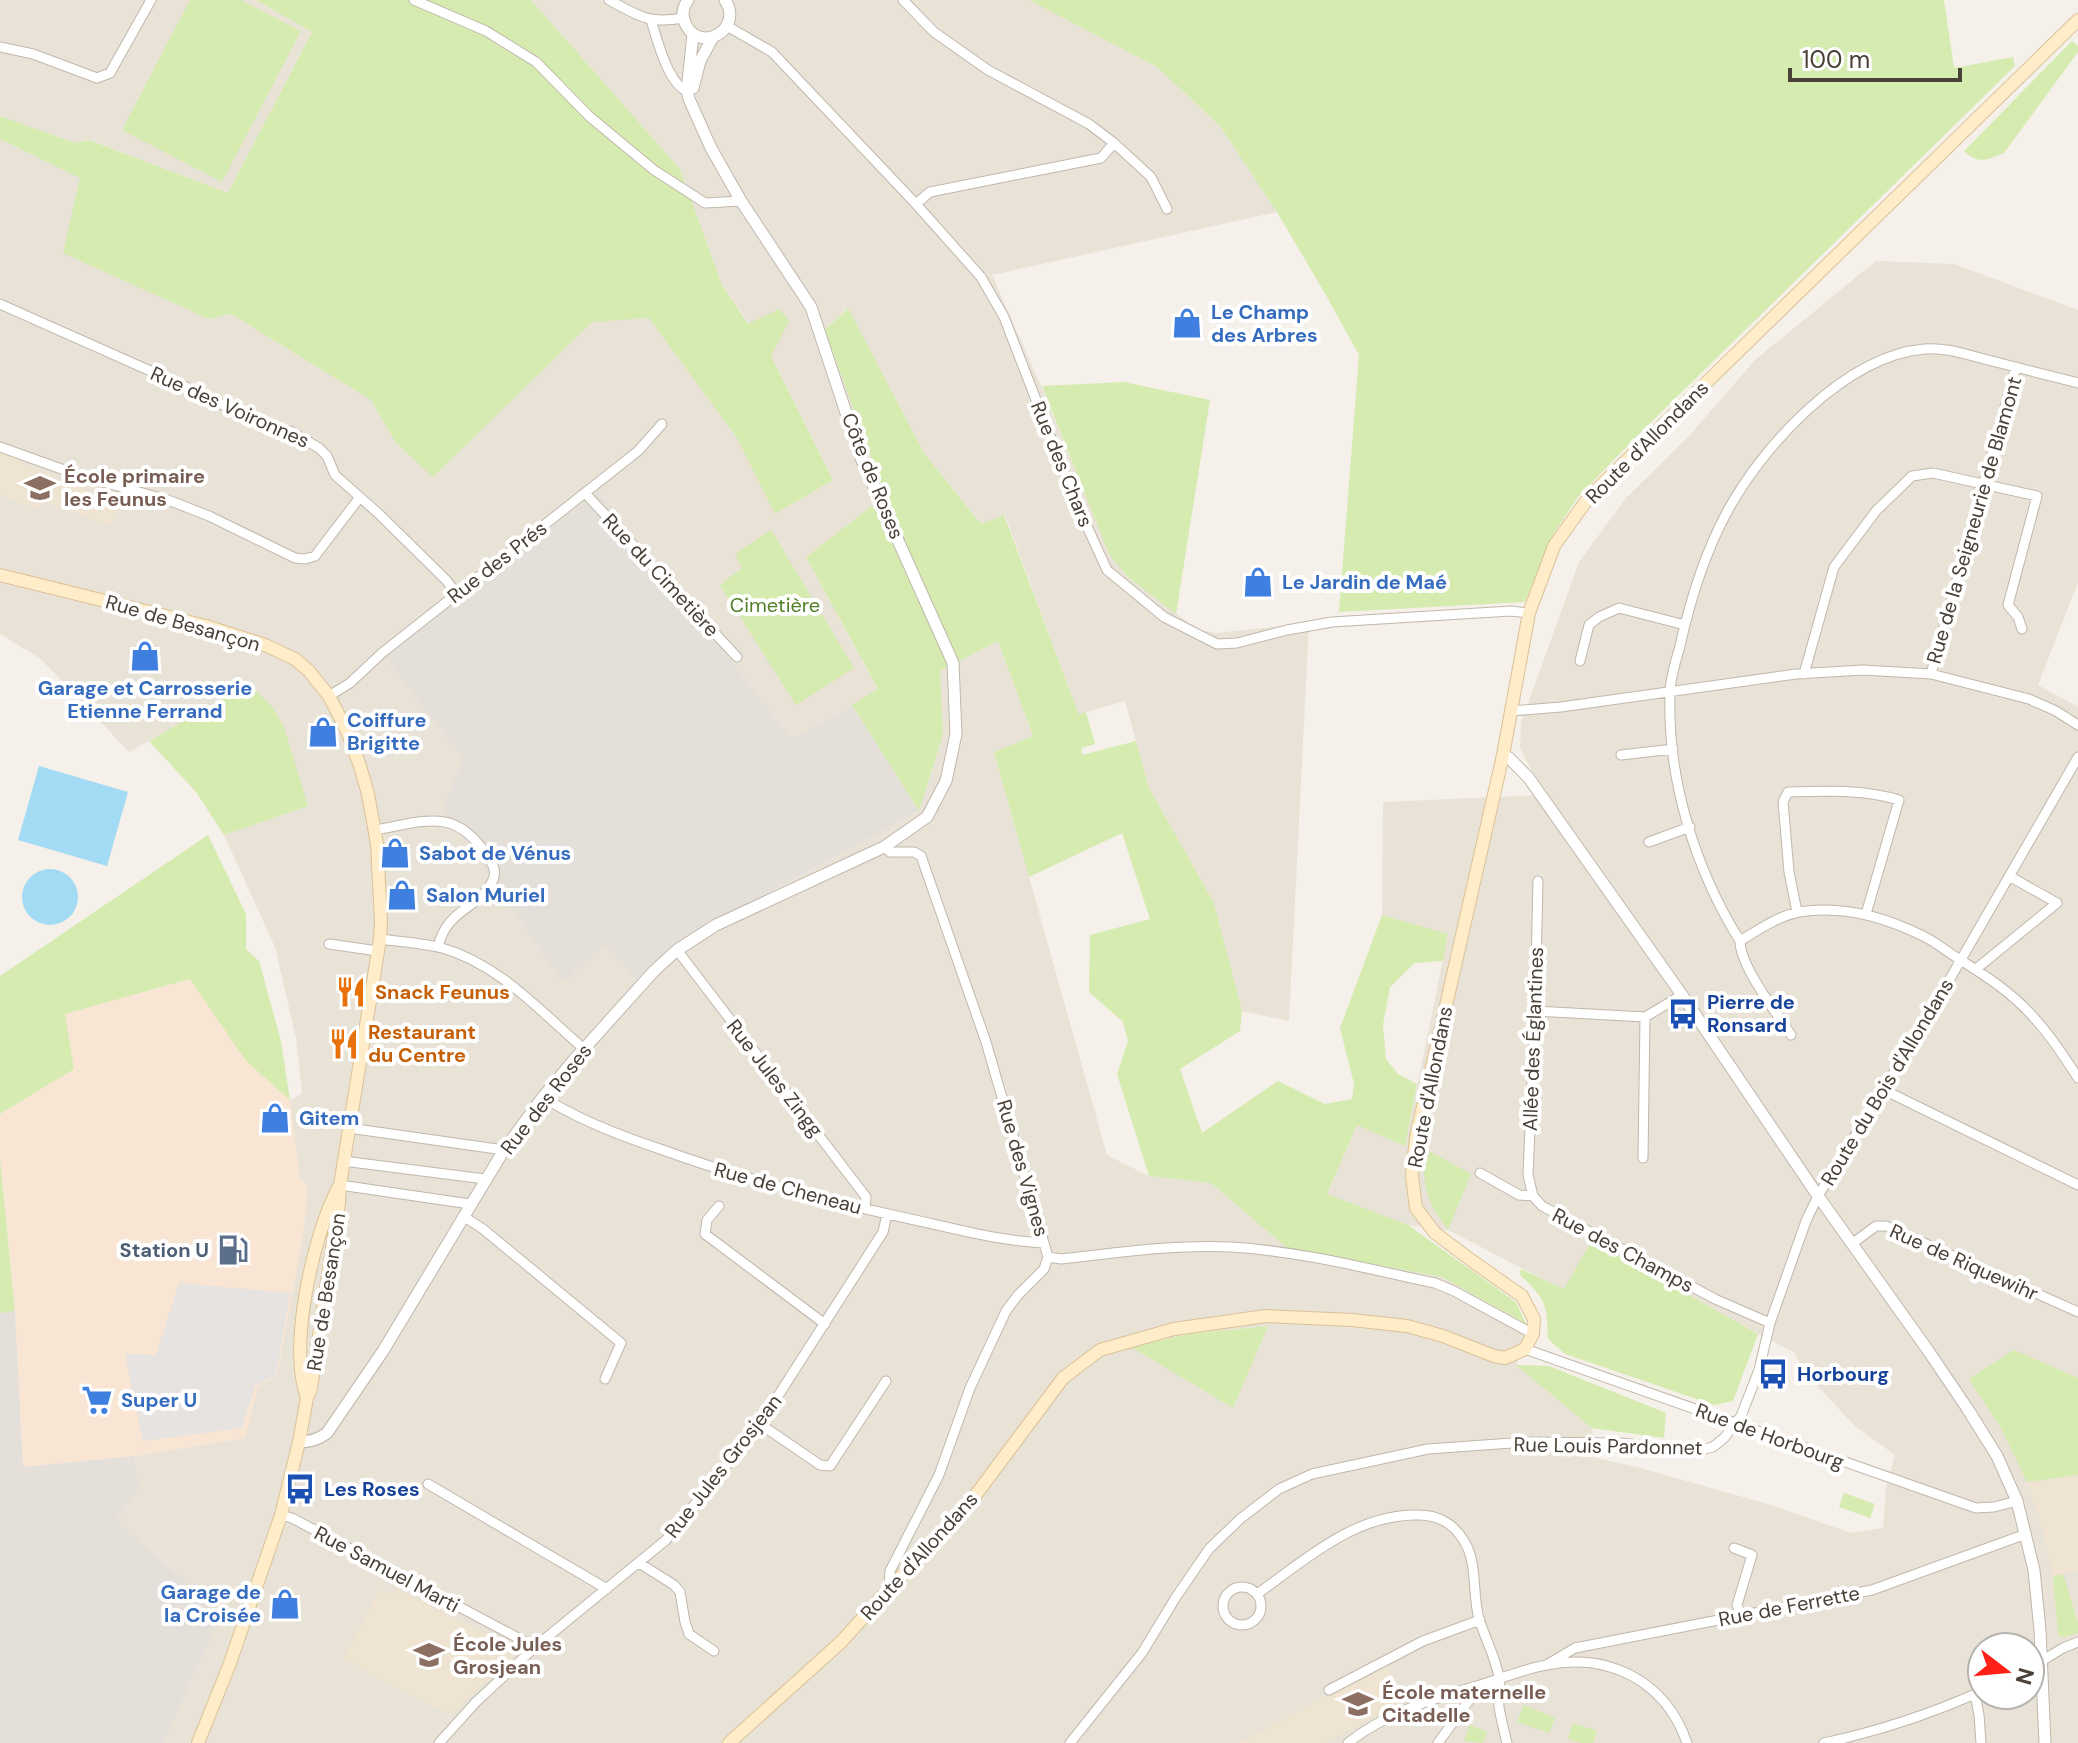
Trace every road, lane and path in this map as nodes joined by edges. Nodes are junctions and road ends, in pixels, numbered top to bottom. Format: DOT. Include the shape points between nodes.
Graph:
graph roads {
  1 [pos="151,0"];
  2 [pos="414,0"];
  3 [pos="609,0"];
  4 [pos="725,0"];
  5 [pos="903,0"];
  6 [pos="685,6"];
  7 [pos="651,20"];
  8 [pos="2078,20"];
  9 [pos="727,26"];
  10 [pos="693,34"];
  11 [pos="713,37"];
  12 [pos="0,47"];
  13 [pos="687,91"];
  14 [pos="693,105"];
  15 [pos="1114,143"];
  16 [pos="741,201"];
  17 [pos="916,204"];
  18 [pos="1167,209"];
  19 [pos="0,304"];
  20 [pos="2016,367"];
  21 [pos="2078,383"];
  22 [pos="662,424"];
  23 [pos="0,447"];
  24 [pos="1983,484"];
  25 [pos="585,493"];
  26 [pos="360,497"];
  27 [pos="0,575"];
  28 [pos="457,594"];
  29 [pos="1529,613"];
  30 [pos="1685,625"];
  31 [pos="2022,629"];
  32 [pos="737,657"];
  33 [pos="1580,661"];
  34 [pos="1804,674"];
  35 [pos="1931,674"];
  36 [pos="1670,691"];
  37 [pos="329,696"];
  38 [pos="1512,711"];
  39 [pos="2078,725"];
  40 [pos="1673,749"];
  41 [pos="1503,755"];
  42 [pos="1621,755"];
  43 [pos="2078,757"];
  44 [pos="1690,827"];
  45 [pos="375,830"];
  46 [pos="1649,842"];
  47 [pos="884,847"];
  48 [pos="2009,876"];
  49 [pos="1538,881"];
  50 [pos="1797,912"];
  51 [pos="1866,914"];
  52 [pos="1740,941"];
  53 [pos="329,944"];
  54 [pos="379,945"];
  55 [pos="438,947"];
  56 [pos="677,950"];
  57 [pos="1960,960"];
  58 [pos="1976,969"];
  59 [pos="1682,995"];
  60 [pos="1535,1011"];
  61 [pos="1645,1017"];
  62 [pos="1791,1035"];
  63 [pos="584,1049"];
  64 [pos="2078,1078"];
  65 [pos="1884,1090"];
  66 [pos="543,1097"];
  67 [pos="349,1128"];
  68 [pos="504,1150"];
  69 [pos="1643,1158"];
  70 [pos="343,1161"];
  71 [pos="1480,1173"];
  72 [pos="485,1179"];
  73 [pos="340,1185"];
  74 [pos="2078,1185"];
  75 [pos="1533,1196"];
  76 [pos="1818,1196"];
  77 [pos="470,1204"];
  78 [pos="719,1206"];
  79 [pos="865,1208"];
  80 [pos="887,1214"];
  81 [pos="463,1216"];
  82 [pos="1044,1243"];
  83 [pos="1853,1243"];
  84 [pos="1048,1257"];
  85 [pos="2078,1312"];
  86 [pos="1770,1323"];
  87 [pos="825,1324"];
  88 [pos="1533,1334"];
  89 [pos="1525,1349"];
  90 [pos="605,1379"];
  91 [pos="886,1381"];
  92 [pos="307,1398"];
  93 [pos="760,1424"];
  94 [pos="1736,1424"];
  95 [pos="299,1442"];
  96 [pos="428,1484"];
  97 [pos="2017,1501"];
  98 [pos="281,1515"];
  99 [pos="2026,1534"];
  100 [pos="1734,1548"];
  101 [pos="639,1563"];
  102 [pos="607,1589"];
  103 [pos="889,1589"];
  104 [pos="1257,1594"];
  105 [pos="1741,1615"];
  106 [pos="1480,1620"];
  107 [pos="2035,1631"];
  108 [pos="2078,1642"];
  109 [pos="535,1647"];
  110 [pos="714,1651"];
  111 [pos="2046,1658"];
  112 [pos="1548,1664"];
  113 [pos="1500,1679"];
  114 [pos="1472,1688"];
  115 [pos="1329,1690"];
  116 [pos="1966,1698"];
  117 [pos="1979,1711"];
  118 [pos="2041,1711"];
  119 [pos="198,1743"];
  120 [pos="439,1743"];
  121 [pos="729,1743"];
  122 [pos="1070,1743"];
  123 [pos="1348,1743"];
  124 [pos="1438,1743"];
  125 [pos="1507,1743"];
  126 [pos="1687,1743"];
  127 [pos="1824,1743"];
  128 [pos="1981,1743"];
  129 [pos="2045,1743"];
  1 -- 12 [label="street" via="110,73 97,78"];
  2 -- 16 [label="street" via="486,31 536,62 590,117 654,170 705,203"];
  3 -- 7 [label="street"];
  4 -- 9 [label="street"];
  5 -- 15 [label="street" via="934,32 988,70"];
  6 -- 7 [label="street" via="661,21"];
  6 -- 10 [label="street" via="686,27"];
  7 -- 13 [label="street" via="678,87"];
  8 -- 29 [label="main road, Route d'Allondans" via="1589,497 1554,546"];
  9 -- 11 [label="street"];
  9 -- 17 [label="street, Rue des Chars" via="772,52"];
  10 -- 11 [label="street"];
  10 -- 13 [label="street, Côte de Roses"];
  11 -- 14 [label="street" via="694,81"];
  13 -- 14 [label="street, Côte de Roses"];
  14 -- 16 [label="street, Côte de Roses"];
  15 -- 17 [label="street" via="1101,158 930,192"];
  15 -- 18 [label="street" via="1151,177"];
  16 -- 47 [label="street, Côte de Roses" via="811,307 861,458 953,663 956,734 946,781 927,817"];
  17 -- 29 [label="street, Rue des Chars" via="981,277 1004,317 1107,570 1164,617 1217,644 1332,622"];
  19 -- 26 [label="street, Rue des Voironnes" via="256,422 303,437 327,456 335,475"];
  20 -- 21 [label="street"];
  20 -- 24 [label="street, Rue de la Seigneurie de Blamont"];
  20 -- 30 [label="street" via="1927,348 1871,365 1839,383 1782,436 1746,481 1707,556"];
  22 -- 25 [label="street, Rue des Prés" via="638,451"];
  23 -- 26 [label="street" via="168,500 295,558 315,556"];
  24 -- 31 [label="street" via="2037,496 2008,605"];
  24 -- 34 [label="street" via="1933,473 1912,476 1876,511 1834,567"];
  24 -- 35 [label="street, Rue de la Seigneurie de Blamont"];
  25 -- 28 [label="street, Rue des Prés"];
  25 -- 32 [label="street, Rue du Cimetière"];
  26 -- 28 [label="street, Rue des Voironnes"];
  27 -- 37 [label="main road, Rue de Besançon" via="265,645 295,659"];
  28 -- 37 [label="street, Rue des Prés"];
  29 -- 38 [label="main road, Route d'Allondans"];
  30 -- 33 [label="street" via="1619,608 1589,625"];
  30 -- 36 [label="street"];
  34 -- 35 [label="street"];
  34 -- 36 [label="street"];
  35 -- 39 [label="street" via="2029,699"];
  36 -- 38 [label="street"];
  36 -- 40 [label="street"];
  37 -- 45 [label="main road, Rue de Besançon" via="360,766"];
  38 -- 41 [label="main road, Route d'Allondans"];
  40 -- 42 [label="street"];
  40 -- 44 [label="street" via="1679,797"];
  41 -- 59 [label="street" via="1528,777"];
  41 -- 88 [label="main road, Route d'Allondans" via="1419,1122 1412,1176 1416,1208 1435,1233 1522,1296 1534,1319"];
  43 -- 48 [label="street, Route du Bois d'Allondans"];
  44 -- 46 [label="street"];
  44 -- 52 [label="street" via="1721,911"];
  45 -- 54 [label="main road, Rue de Besançon"];
  45 -- 55 [label="street" via="439,820 456,824 478,842 494,867 491,885 451,919"];
  47 -- 56 [label="street, Rue des Roses" via="716,925"];
  47 -- 82 [label="street, Rue des Vignes" via="921,856 986,1042"];
  48 -- 57 [label="street, Route du Bois d'Allondans"];
  48 -- 58 [label="street" via="2057,903"];
  49 -- 60 [label="street, Allée des Églantines"];
  50 -- 51 [label="street" via="1834,909"];
  50 -- 51 [label="street" via="1783,802 1788,792 1845,792 1899,800"];
  50 -- 52 [label="street"];
  51 -- 57 [label="street" via="1924,936"];
  52 -- 62 [label="street" via="1752,975"];
  53 -- 54 [label="street"];
  54 -- 55 [label="street"];
  54 -- 67 [label="main road, Rue de Besançon"];
  55 -- 63 [label="street" via="499,976"];
  56 -- 63 [label="street, Rue des Roses"];
  56 -- 79 [label="street, Rue Jules Zingg" via="866,1197"];
  57 -- 58 [label="street"];
  57 -- 65 [label="street, Route du Bois d'Allondans"];
  58 -- 64 [label="street" via="2035,1018"];
  59 -- 61 [label="street"];
  59 -- 76 [label="street"];
  60 -- 61 [label="street"];
  60 -- 75 [label="street, Allée des Églantines" via="1528,1175"];
  61 -- 69 [label="street"];
  63 -- 66 [label="street, Rue des Roses"];
  65 -- 74 [label="street"];
  65 -- 76 [label="street, Route du Bois d'Allondans"];
  66 -- 68 [label="street, Rue des Roses"];
  66 -- 79 [label="street, Rue de Cheneau" via="633,1140 715,1169"];
  67 -- 68 [label="street"];
  67 -- 70 [label="main road, Rue de Besançon"];
  68 -- 72 [label="street, Rue des Roses"];
  70 -- 72 [label="street"];
  70 -- 73 [label="main road, Rue de Besançon"];
  71 -- 75 [label="street, Rue des Champs" via="1519,1195"];
  72 -- 77 [label="street, Rue des Roses"];
  73 -- 77 [label="street"];
  73 -- 92 [label="main road, Rue de Besançon"];
  73 -- 92 [label="main road, Rue de Besançon" via="319,1231 303,1318 300,1355"];
  75 -- 86 [label="street, Rue des Champs" via="1542,1206 1715,1299"];
  76 -- 83 [label="street"];
  76 -- 86 [label="street, Route du Bois d'Allondans"];
  77 -- 81 [label="street, Rue des Roses"];
  78 -- 87 [label="street" via="707,1220 705,1234"];
  79 -- 80 [label="street, Rue de Cheneau"];
  80 -- 82 [label="street, Rue de Cheneau"];
  80 -- 87 [label="street, Rue Jules Grosjean" via="883,1232"];
  81 -- 90 [label="street" via="621,1343"];
  81 -- 95 [label="street, Rue des Roses" via="327,1433"];
  82 -- 84 [label="street, Rue des Vignes"];
  83 -- 85 [label="street, Rue de Riquewihr" via="1876,1226 1886,1226"];
  83 -- 97 [label="street" via="1967,1408"];
  84 -- 88 [label="street" via="1154,1248 1276,1251 1420,1280 1454,1291"];
  84 -- 103 [label="street, Rue des Vignes" via="1044,1269 1006,1311 970,1388 939,1475 890,1571"];
  86 -- 94 [label="street, Route du Bois d'Allondans" via="1759,1370"];
  87 -- 93 [label="street, Rue Jules Grosjean"];
  88 -- 89 [label="main road"];
  89 -- 94 [label="street, Rue de Horbourg"];
  89 -- 103 [label="main road, Route d'Allondans" via="1505,1358 1407,1326 1266,1316 1174,1329 1100,1350 1063,1378 960,1516"];
  91 -- 93 [label="street" via="830,1466 820,1465"];
  92 -- 95 [label="main road, Rue de Besançon"];
  93 -- 101 [label="street, Rue Jules Grosjean" via="666,1540"];
  94 -- 97 [label="street, Rue de Horbourg" via="1976,1508"];
  94 -- 122 [label="street, Rue Louis Pardonnet" via="1713,1447 1696,1451 1542,1442 1428,1449 1341,1466 1279,1489 1209,1549 1142,1653"];
  95 -- 98 [label="main road, Rue de Besançon"];
  96 -- 102 [label="street"];
  97 -- 99 [label="street"];
  98 -- 109 [label="street, Rue Samuel Marti"];
  98 -- 119 [label="main road, Rue de Besançon"];
  99 -- 105 [label="street, Rue de Ferrette" via="1872,1590"];
  99 -- 107 [label="street" via="2034,1570"];
  100 -- 105 [label="street" via="1752,1555 1737,1605"];
  101 -- 102 [label="street, Rue Jules Grosjean"];
  101 -- 110 [label="street" via="680,1592 689,1634"];
  102 -- 109 [label="street, Rue Jules Grosjean"];
  103 -- 121 [label="main road, Route d'Allondans" via="841,1642"];
  104 -- 104 [label="street" via="1261,1605 1254,1621 1243,1625 1227,1617 1223,1605 1233,1589 1246,1587"];
  104 -- 106 [label="street" via="1336,1538 1377,1520 1428,1515 1443,1520 1466,1543"];
  105 -- 112 [label="street, Rue de Ferrette" via="1575,1648"];
  106 -- 113 [label="street"];
  106 -- 115 [label="street" via="1423,1641"];
  108 -- 111 [label="street"];
  109 -- 120 [label="street, Rue Jules Grosjean"];
  112 -- 113 [label="street"];
  112 -- 126 [label="street" via="1607,1666 1649,1685 1668,1704"];
  113 -- 114 [label="street"];
  113 -- 125 [label="street"];
  114 -- 123 [label="street" via="1404,1709"];
  114 -- 124 [label="street" via="1470,1699"];
  116 -- 127 [label="street" via="1866,1734"];
  117 -- 128 [label="street"];
  118 -- 129 [label="street"];
}
